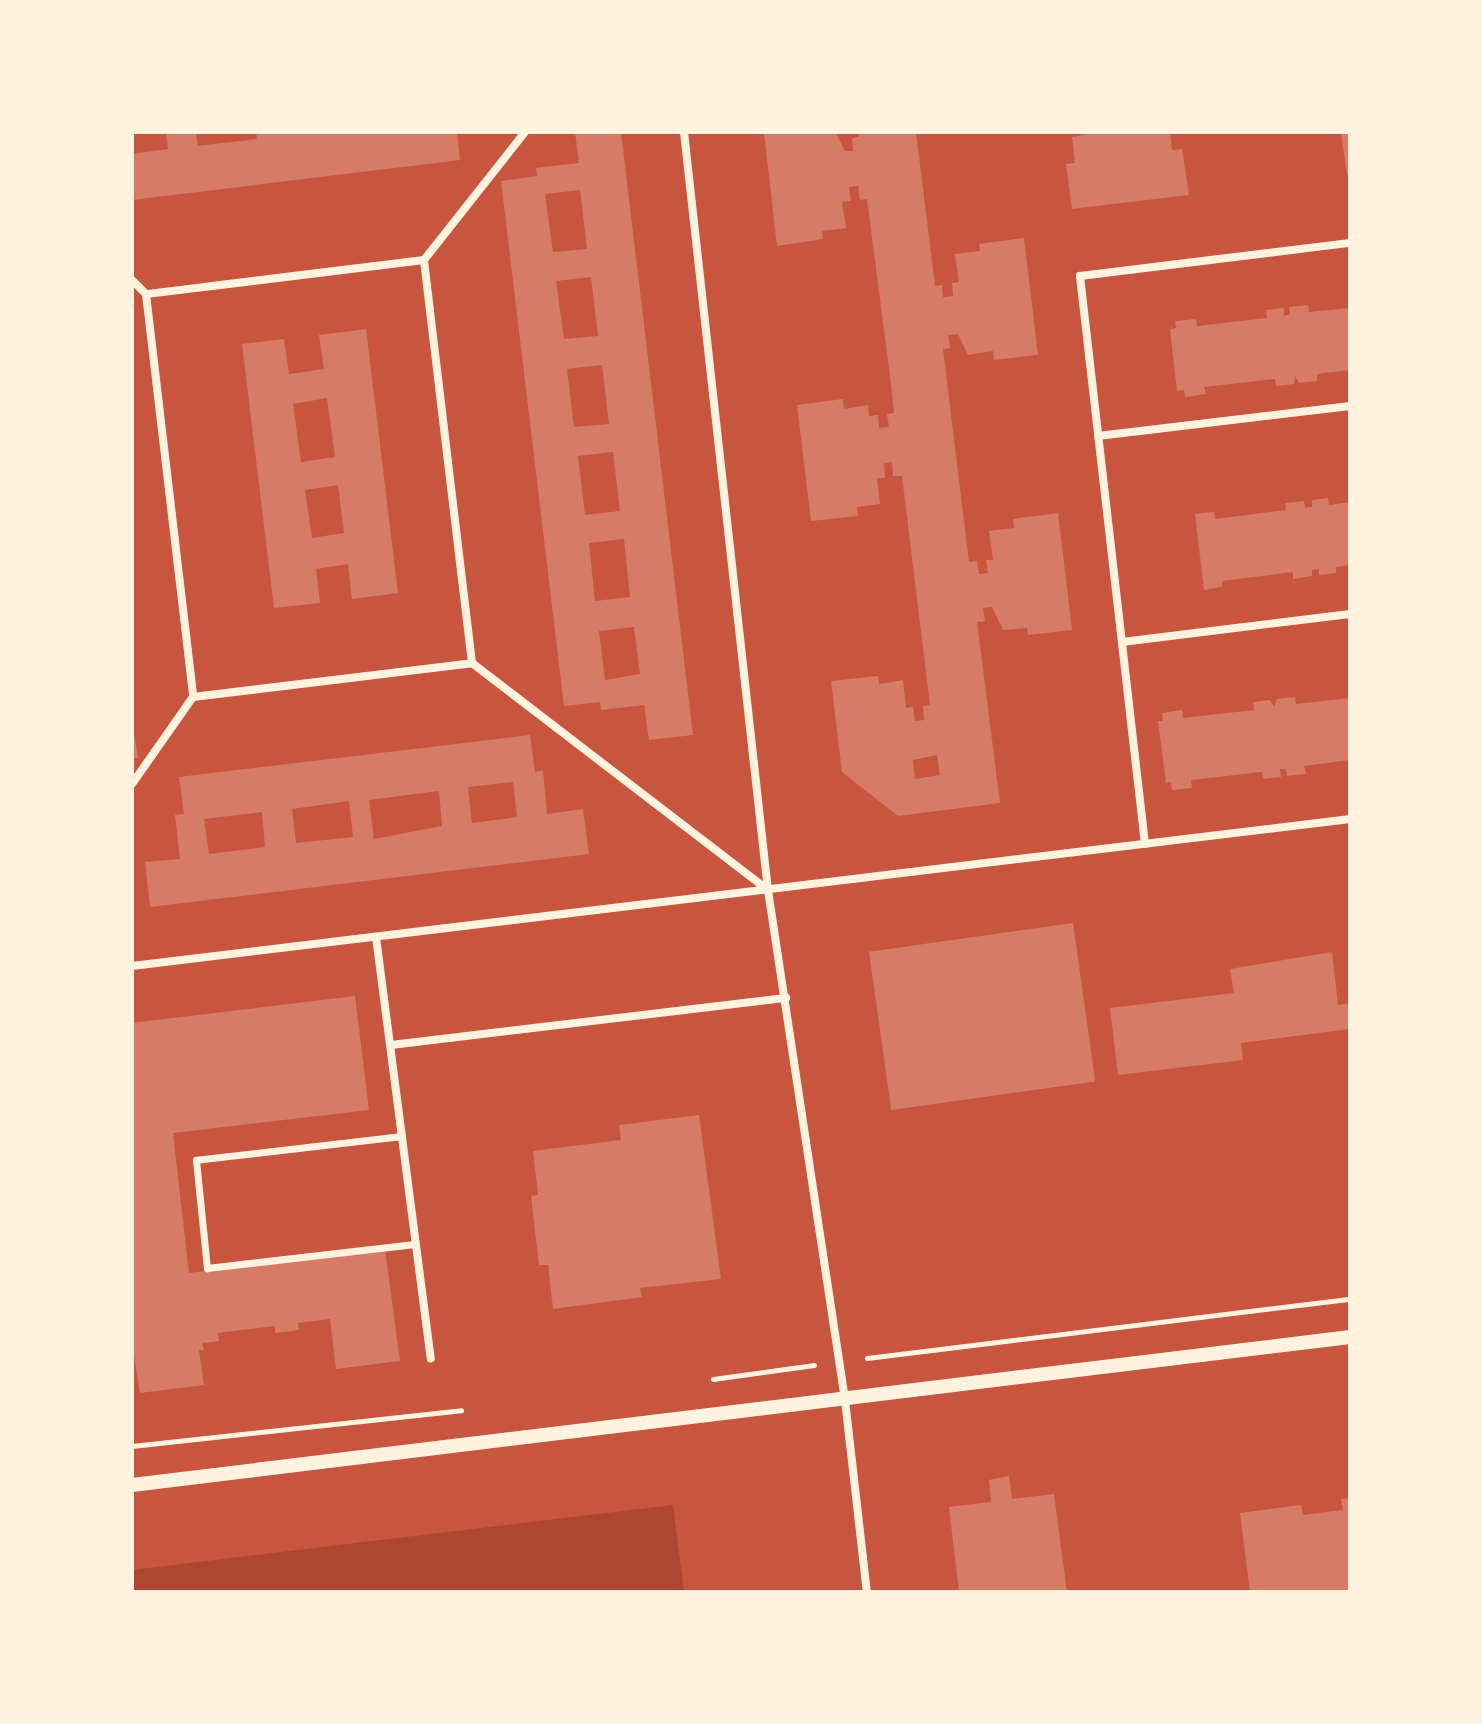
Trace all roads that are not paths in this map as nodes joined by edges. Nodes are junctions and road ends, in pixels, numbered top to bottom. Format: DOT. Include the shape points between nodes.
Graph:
graph roads {
  1 [pos="525,132"];
  2 [pos="684,132"];
  3 [pos="1350,243"];
  4 [pos="424,260"];
  5 [pos="132,280"];
  6 [pos="146,294"];
  7 [pos="1350,406"];
  8 [pos="1098,436"];
  9 [pos="1350,614"];
  10 [pos="1122,642"];
  11 [pos="472,663"];
  12 [pos="193,697"];
  13 [pos="132,784"];
  14 [pos="1350,819"];
  15 [pos="1145,844"];
  16 [pos="768,890"];
  17 [pos="376,937"];
  18 [pos="132,966"];
  19 [pos="786,998"];
  20 [pos="391,1045"];
  21 [pos="402,1136"];
  22 [pos="415,1244"];
  23 [pos="1350,1337"];
  24 [pos="431,1358"];
  25 [pos="845,1400"];
  26 [pos="132,1485"];
  27 [pos="867,1592"];
  1 -- 4 [label="street"];
  2 -- 16 [label="street"];
  3 -- 8 [label="street" via="1080,276"];
  4 -- 6 [label="street"];
  4 -- 11 [label="street"];
  5 -- 6 [label="street"];
  6 -- 12 [label="street"];
  7 -- 8 [label="street"];
  8 -- 10 [label="street"];
  9 -- 10 [label="street"];
  10 -- 15 [label="street"];
  11 -- 12 [label="street"];
  11 -- 16 [label="street"];
  12 -- 13 [label="street"];
  14 -- 15 [label="street"];
  15 -- 16 [label="street"];
  16 -- 17 [label="street"];
  16 -- 19 [label="street"];
  17 -- 18 [label="street"];
  17 -- 20 [label="street"];
  19 -- 20 [label="street"];
  19 -- 25 [label="street"];
  20 -- 21 [label="street"];
  21 -- 22 [label="street"];
  21 -- 22 [label="street" via="196,1160 207,1268"];
  22 -- 24 [label="street"];
  23 -- 25 [label="street"];
  25 -- 26 [label="street"];
  25 -- 27 [label="street"];
}
